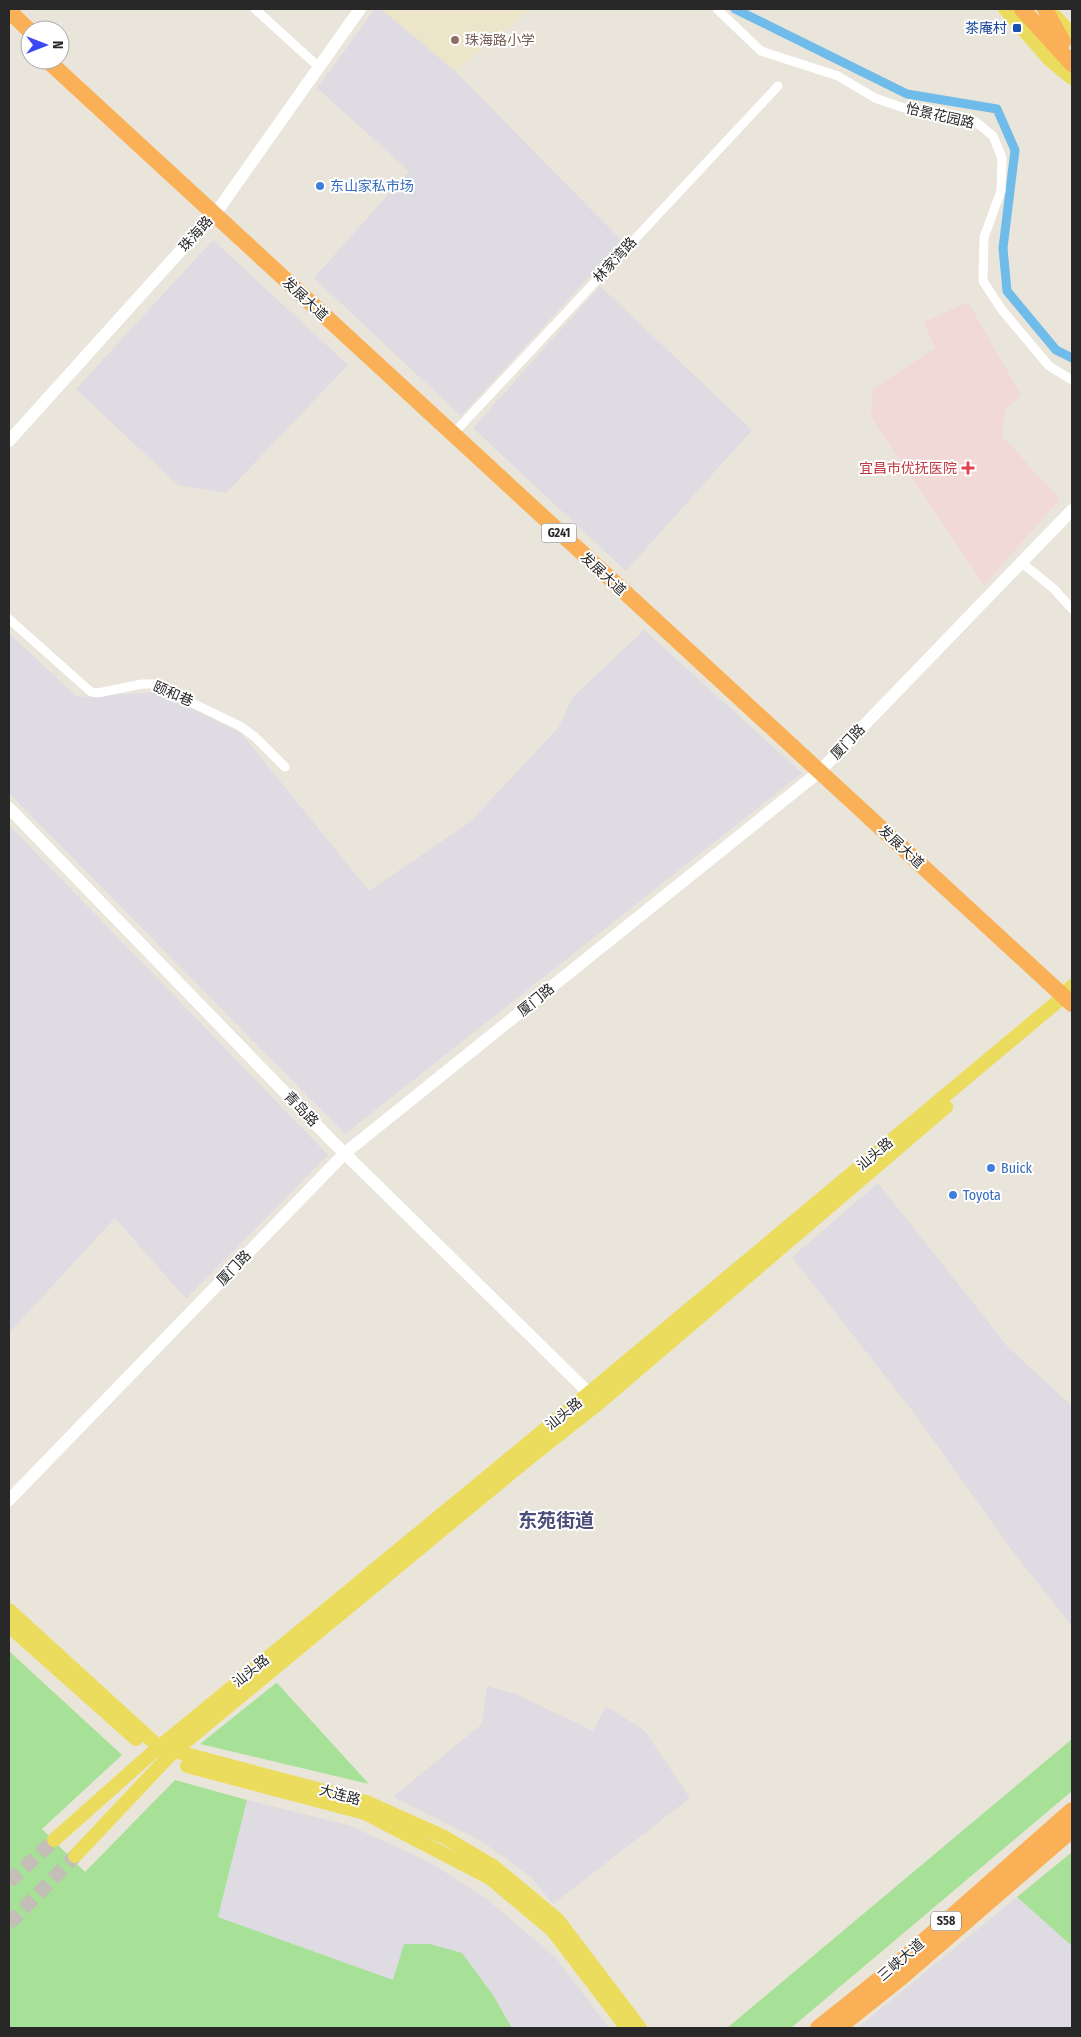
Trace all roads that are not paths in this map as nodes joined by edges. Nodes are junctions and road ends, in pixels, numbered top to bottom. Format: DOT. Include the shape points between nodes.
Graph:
graph roads {
  1 [pos="255,9"];
  2 [pos="355,9"];
  3 [pos="360,9"];
  4 [pos="717,9"];
  5 [pos="1005,9"];
  6 [pos="1022,9"];
  7 [pos="1036,9"];
  8 [pos="1046,9"];
  9 [pos="9,11"];
  10 [pos="20,21"];
  11 [pos="9,24"];
  12 [pos="20,34"];
  13 [pos="1069,42"];
  14 [pos="1072,64"];
  15 [pos="318,66"];
  16 [pos="70,69"];
  17 [pos="58,70"];
  18 [pos="1072,78"];
  19 [pos="778,86"];
  20 [pos="216,209"];
  21 [pos="1072,380"];
  22 [pos="9,432"];
  23 [pos="456,432"];
  24 [pos="9,441"];
  25 [pos="1072,510"];
  26 [pos="1022,563"];
  27 [pos="1072,609"];
  28 [pos="9,619"];
  29 [pos="285,767"];
  30 [pos="822,768"];
  31 [pos="9,808"];
  32 [pos="1070,995"];
  33 [pos="345,1153"];
  34 [pos="589,1393"];
  35 [pos="599,1403"];
  36 [pos="9,1500"];
  37 [pos="9,1610"];
  38 [pos="9,1626"];
  39 [pos="155,1750"];
  40 [pos="170,1756"];
  41 [pos="1072,1810"];
  42 [pos="1072,1830"];
  43 [pos="54,1840"];
  44 [pos="76,1856"];
  45 [pos="626,2028"];
  46 [pos="640,2028"];
  47 [pos="818,2028"];
  48 [pos="838,2028"];
  1 -- 15 [label="street"];
  2 -- 15 [label="street, 珠海路"];
  3 -- 15 [label="street, 珠海路"];
  4 -- 21 [label="street, 怡景花园路" via="760,51 838,76 875,98 907,109 976,122 993,136 1002,158 1001,191 984,237 983,281 1002,310 1049,366"];
  5 -- 18 [label="main road" via="1049,59"];
  6 -- 14 [label="highway"];
  7 -- 13 [label="highway"];
  8 -- 13 [label="highway"];
  9 -- 10 [label="highway"];
  11 -- 12 [label="highway"];
  15 -- 20 [label="street, 珠海路"];
  16 -- 20 [label="highway, 发展大道 / G241"];
  17 -- 20 [label="highway, 发展大道 / G241"];
  19 -- 23 [label="street, 林家湾路"];
  20 -- 22 [label="street, 珠海路"];
  20 -- 23 [label="highway, 发展大道 / G241"];
  20 -- 24 [label="street, 珠海路"];
  23 -- 30 [label="highway, 发展大道 / G241"];
  25 -- 26 [label="street, 厦门路"];
  26 -- 27 [label="street" via="1054,589"];
  26 -- 30 [label="street, 厦门路"];
  28 -- 29 [label="street, 颐和巷" via="91,692 153,684 240,726"];
  30 -- 32 [label="highway, 发展大道 / G241"];
  30 -- 33 [label="street, 厦门路"];
  31 -- 33 [label="street, 青岛路"];
  32 -- 34 [label="main road, 汕头路"];
  32 -- 35 [label="main road, 汕头路"];
  33 -- 34 [label="street, 青岛路"];
  33 -- 36 [label="street, 厦门路"];
  34 -- 35 [label="street, 青岛路"];
  34 -- 39 [label="main road, 汕头路"];
  35 -- 40 [label="main road, 汕头路"];
  37 -- 39 [label="main road, 大连路"];
  38 -- 39 [label="main road, 大连路"];
  39 -- 40 [label="main road, 大连路"];
  39 -- 43 [label="main road, 汕头路"];
  40 -- 44 [label="main road, 汕头路"];
  40 -- 45 [label="main road, 大连路" via="365,1813 490,1878 552,1930"];
  40 -- 46 [label="main road, 大连路" via="366,1802 444,1837 493,1866 558,1920"];
  41 -- 47 [label="highway, 三峡大道 / S58" via="892,1969"];
  42 -- 48 [label="highway, 三峡大道 / S58"];
}
